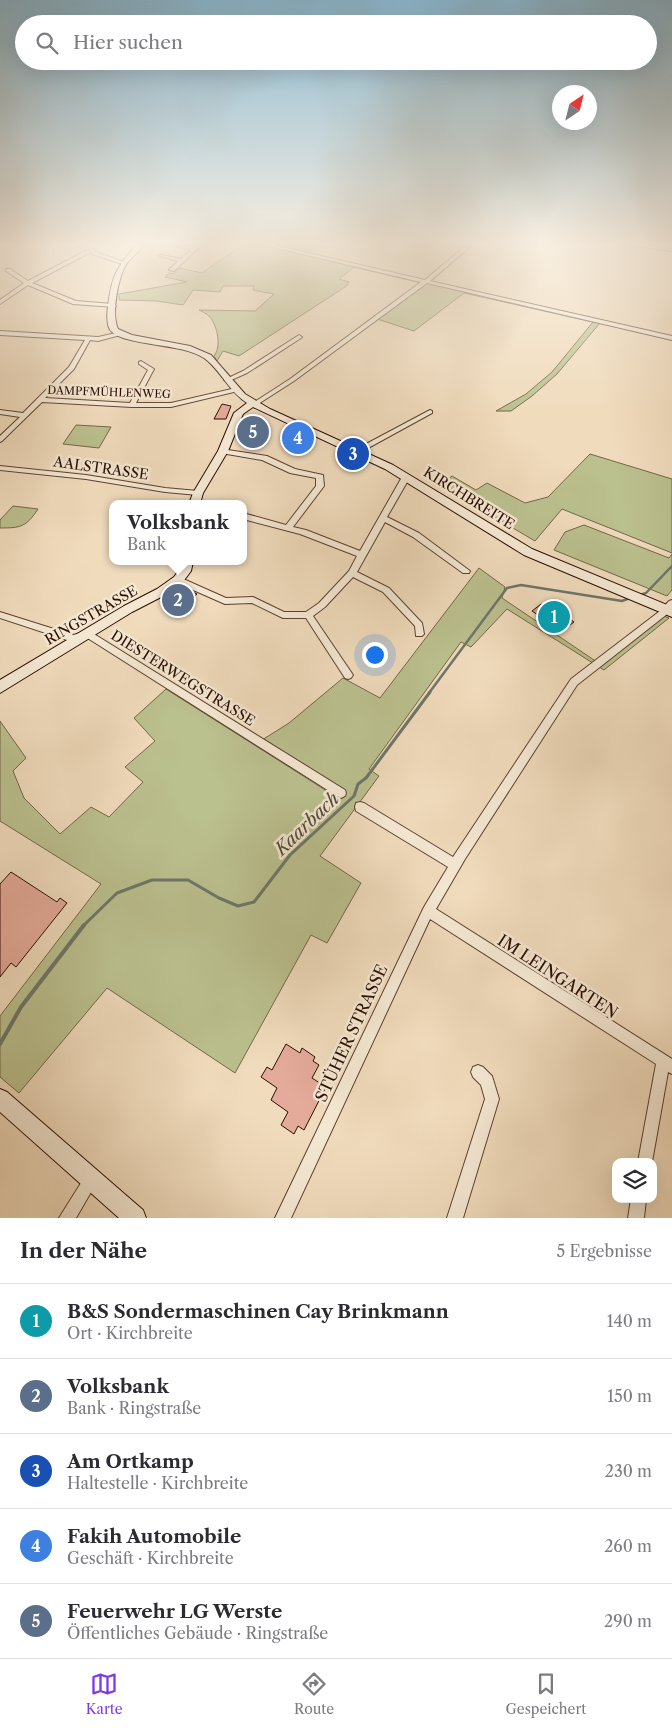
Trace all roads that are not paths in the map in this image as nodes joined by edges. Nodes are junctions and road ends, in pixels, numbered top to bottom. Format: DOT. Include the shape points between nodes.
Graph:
graph roads {
  1 [pos="66,299"];
  2 [pos="114,299"];
  3 [pos="402,299"];
  4 [pos="499,299"];
  5 [pos="113,306"];
  6 [pos="0,334"];
  7 [pos="120,334"];
  8 [pos="299,337"];
  9 [pos="672,338"];
  10 [pos="88,339"];
  11 [pos="141,363"];
  12 [pos="227,380"];
  13 [pos="236,390"];
  14 [pos="39,400"];
  15 [pos="254,403"];
  16 [pos="132,405"];
  17 [pos="0,412"];
  18 [pos="430,412"];
  19 [pos="23,415"];
  20 [pos="0,440"];
  21 [pos="223,451"];
  22 [pos="357,451"];
  23 [pos="0,468"];
  24 [pos="406,477"];
  25 [pos="198,493"];
  26 [pos="195,500"];
  27 [pos="247,517"];
  28 [pos="383,518"];
  29 [pos="288,527"];
  30 [pos="363,555"];
  31 [pos="186,565"];
  32 [pos="466,571"];
  33 [pos="352,573"];
  34 [pos="178,580"];
  35 [pos="670,608"];
  36 [pos="0,615"];
  37 [pos="308,616"];
  38 [pos="420,634"];
  39 [pos="85,635"];
  40 [pos="348,675"];
  41 [pos="0,687"];
  42 [pos="341,793"];
  43 [pos="360,807"];
  44 [pos="455,865"];
  45 [pos="428,911"];
  46 [pos="667,1064"];
  47 [pos="478,1072"];
  48 [pos="0,1099"];
  49 [pos="646,1158"];
  50 [pos="91,1180"];
  51 [pos="638,1203"];
  52 [pos="67,1218"];
  53 [pos="135,1218"];
  54 [pos="283,1218"];
  55 [pos="455,1218"];
  56 [pos="636,1218"];
  1 -- 5 [label="street" via="79,304"];
  2 -- 5 [label="street"];
  3 -- 15 [label="street" via="292,380"];
  4 -- 9 [label="street"];
  5 -- 7 [label="street" via="112,328"];
  6 -- 10 [label="street"];
  7 -- 10 [label="street" via="106,339"];
  7 -- 12 [label="street" via="199,353 208,357"];
  8 -- 12 [label="street"];
  10 -- 14 [label="street" via="72,368"];
  11 -- 16 [label="street" via="151,369"];
  12 -- 13 [label="street"];
  13 -- 15 [label="street"];
  13 -- 16 [label="street, DAMPFMÜHLENWEG" via="171,405"];
  14 -- 16 [label="street, DAMPFMÜHLENWEG"];
  14 -- 19 [label="street"];
  15 -- 21 [label="street" via="239,414"];
  15 -- 22 [label="street, KIRCHBREITE"];
  17 -- 19 [label="street"];
  18 -- 22 [label="street"];
  19 -- 20 [label="street"];
  21 -- 25 [label="street"];
  21 -- 29 [label="street" via="264,458 293,471 320,477 320,486"];
  22 -- 24 [label="street, KIRCHBREITE"];
  23 -- 25 [label="street, AALSTRASSE"];
  24 -- 28 [label="street"];
  24 -- 35 [label="street, KIRCHBREITE" via="528,552 625,594"];
  25 -- 26 [label="street"];
  27 -- 29 [label="street"];
  28 -- 30 [label="street"];
  28 -- 32 [label="street" via="426,540"];
  29 -- 30 [label="street"];
  30 -- 33 [label="street"];
  31 -- 34 [label="street"];
  33 -- 37 [label="street"];
  33 -- 38 [label="street" via="386,590 418,625"];
  34 -- 37 [label="street" via="225,601 253,600 283,615"];
  34 -- 39 [label="street, RINGSTRASSE"];
  35 -- 44 [label="street, STÜHER STRASSE" via="574,682"];
  36 -- 39 [label="street, DIESTERWEGSTRASSE" via="73,638"];
  37 -- 40 [label="street"];
  39 -- 41 [label="street, RINGSTRASSE"];
  39 -- 42 [label="street, DIESTERWEGSTRASSE"];
  43 -- 44 [label="street"];
  44 -- 45 [label="street, STÜHER STRASSE"];
  45 -- 46 [label="street, IM LEINGARTEN"];
  45 -- 54 [label="street, STÜHER STRASSE"];
  46 -- 49 [label="street"];
  47 -- 55 [label="street" via="487,1081 492,1099"];
  48 -- 50 [label="street"];
  50 -- 52 [label="street"];
  50 -- 53 [label="street"];
  51 -- 56 [label="street"];
}
